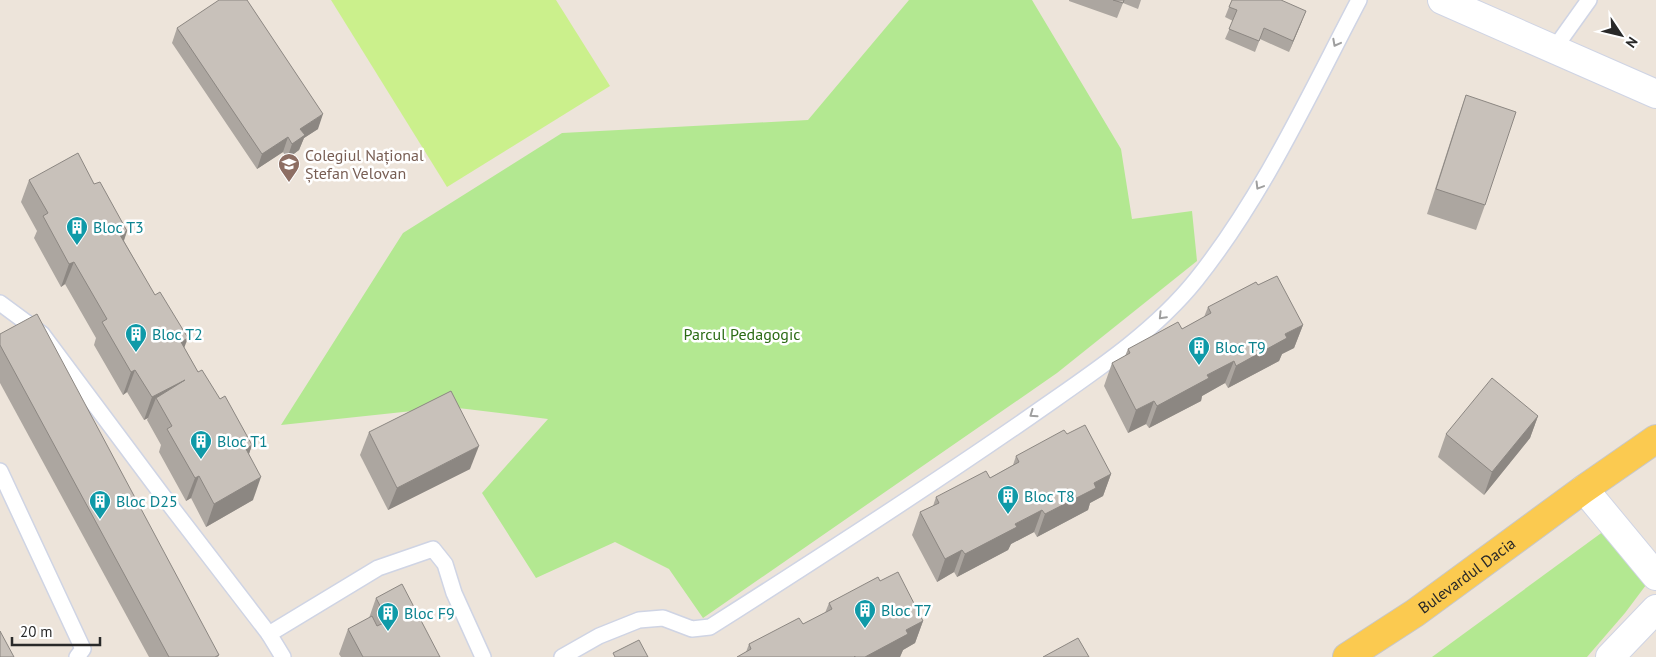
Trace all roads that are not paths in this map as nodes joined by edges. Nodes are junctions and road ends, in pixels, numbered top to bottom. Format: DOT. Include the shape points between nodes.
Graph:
graph roads {
  1 [pos="1359,0"];
  2 [pos="1442,0"];
  3 [pos="1589,0"];
  4 [pos="1554,49"];
  5 [pos="1656,94"];
  6 [pos="0,303"];
  7 [pos="1656,419"];
  8 [pos="1656,439"];
  9 [pos="0,471"];
  10 [pos="1584,489"];
  11 [pos="1656,576"];
  12 [pos="1656,609"];
  13 [pos="269,634"];
  14 [pos="77,657"];
  15 [pos="283,657"];
  16 [pos="483,657"];
  17 [pos="562,657"];
  18 [pos="1347,657"];
  19 [pos="1610,657"];
  1 -- 17 [label="lane, one-way" via="1274,163 1232,232 1195,281 1149,329 972,457 710,627 692,629 663,618 639,620 599,636"];
  2 -- 4 [label="main road"];
  3 -- 4 [label="lane"];
  4 -- 5 [label="main road"];
  6 -- 13 [label="lane" via="42,334"];
  7 -- 10 [label="main road, Bulevardul Dacia"];
  8 -- 10 [label="main road, Bulevardul Dacia"];
  9 -- 14 [label="lane" via="83,649"];
  10 -- 11 [label="main road"];
  10 -- 18 [label="main road, Bulevardul Dacia" via="1415,613"];
  12 -- 19 [label="main road"];
  13 -- 15 [label="lane"];
  13 -- 16 [label="lane" via="378,568 433,549 445,564 454,593"];
}
